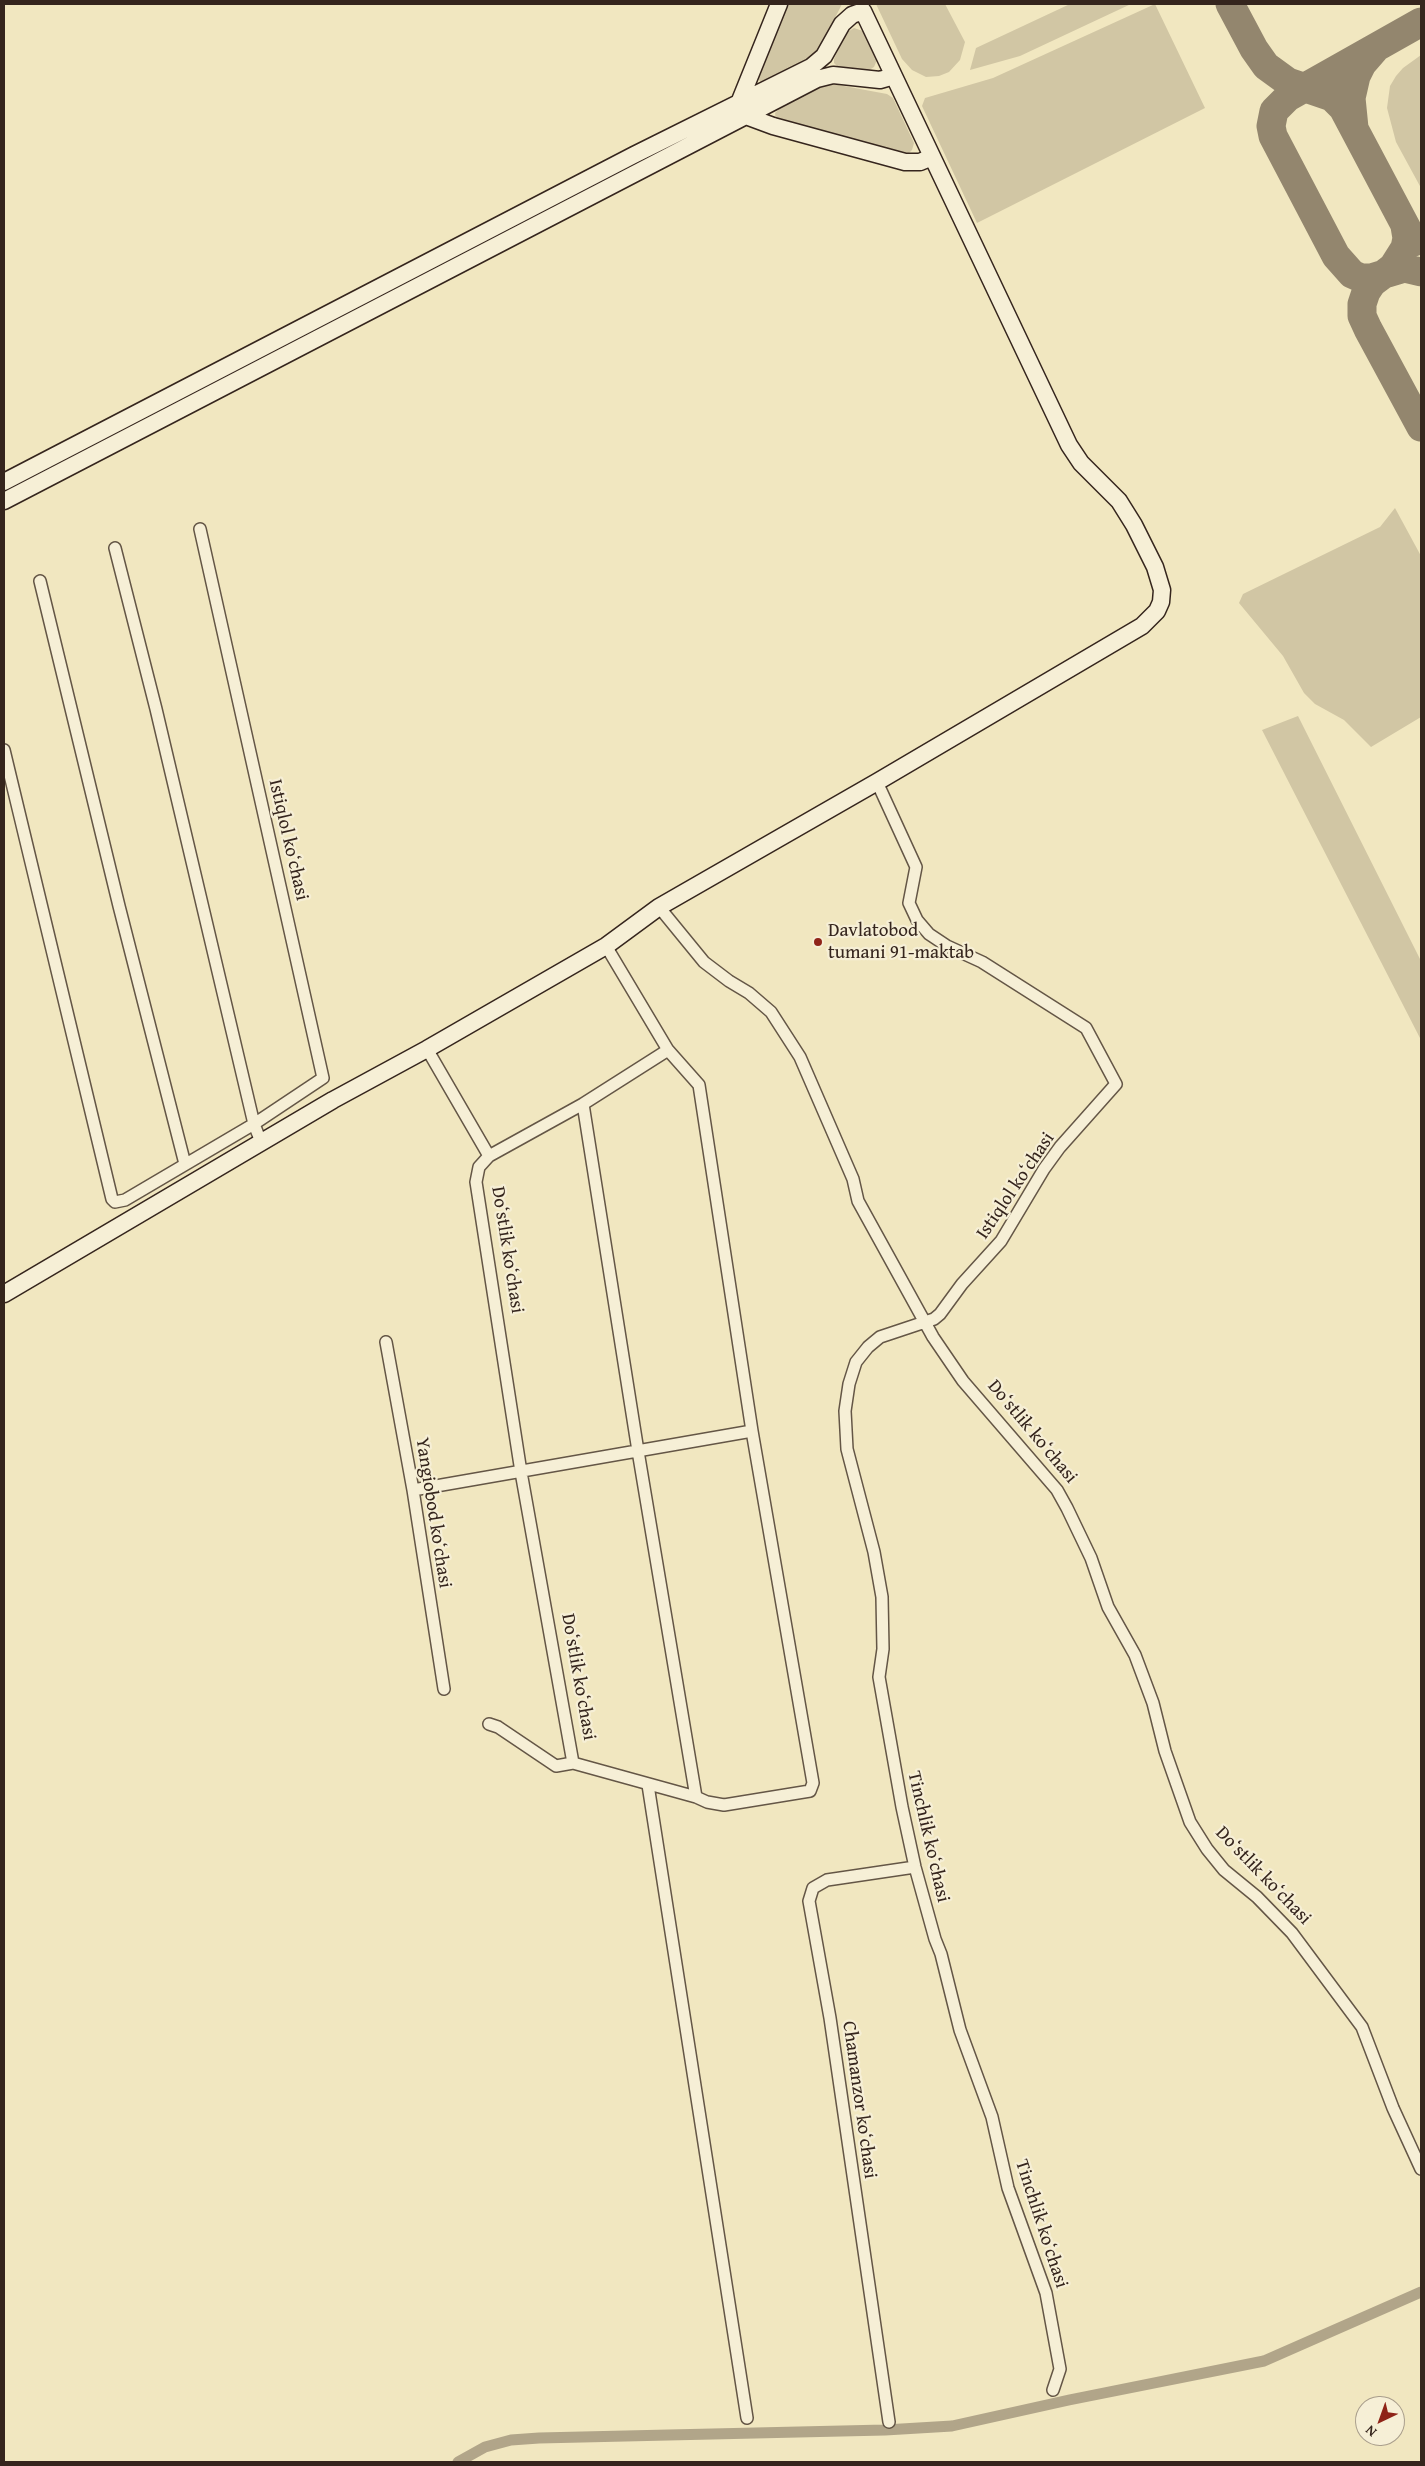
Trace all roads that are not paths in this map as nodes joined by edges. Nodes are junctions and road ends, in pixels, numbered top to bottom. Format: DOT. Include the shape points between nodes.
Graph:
graph roads {
  1 [pos="779,4"];
  2 [pos="861,8"];
  3 [pos="894,76"];
  4 [pos="743,109"];
  5 [pos="932,157"];
  6 [pos="4,482"];
  7 [pos="4,501"];
  8 [pos="200,529"];
  9 [pos="115,548"];
  10 [pos="40,581"];
  11 [pos="4,750"];
  12 [pos="877,782"];
  13 [pos="659,907"];
  14 [pos="606,946"];
  15 [pos="427,1049"];
  16 [pos="668,1050"];
  17 [pos="583,1104"];
  18 [pos="254,1124"];
  19 [pos="261,1142"];
  20 [pos="489,1156"];
  21 [pos="185,1164"];
  22 [pos="4,1294"];
  23 [pos="926,1322"];
  24 [pos="386,1342"];
  25 [pos="752,1432"];
  26 [pos="638,1451"];
  27 [pos="521,1472"];
  28 [pos="413,1490"];
  29 [pos="444,1689"];
  30 [pos="489,1724"];
  31 [pos="573,1762"];
  32 [pos="648,1785"];
  33 [pos="696,1797"];
  34 [pos="915,1866"];
  35 [pos="1421,2169"];
  36 [pos="1053,2390"];
  37 [pos="747,2418"];
  38 [pos="889,2422"];
  1 -- 4 [label="street"];
  2 -- 3 [label="street"];
  2 -- 4 [label="street" via="842,24 824,56"];
  3 -- 4 [label="street" via="880,80 833,75"];
  3 -- 5 [label="street"];
  4 -- 5 [label="street" via="773,126 905,162 920,162"];
  4 -- 6 [label="street"];
  4 -- 7 [label="street"];
  5 -- 12 [label="street" via="1069,445 1081,463 1120,501 1134,525 1160,581 1161,602 1152,618 1142,626"];
  8 -- 18 [label="street, Istiqlol koʻchasi" via="324,1078"];
  9 -- 18 [label="street"];
  10 -- 21 [label="street"];
  11 -- 21 [label="street, Istiqlol koʻchasi" via="112,1199 115,1202 125,1200"];
  12 -- 13 [label="street"];
  12 -- 23 [label="street, Istiqlol koʻchasi" via="916,867 909,904 917,920 929,934 982,962 1086,1028 1116,1084 1060,1147 991,1253 940,1314"];
  13 -- 14 [label="street"];
  13 -- 23 [label="street, Doʻstlik koʻchasi" via="704,962 771,1012 786,1034 813,1082 853,1180 858,1201"];
  14 -- 15 [label="street"];
  14 -- 16 [label="street, Doʻstlik koʻchasi"];
  15 -- 19 [label="street"];
  15 -- 20 [label="street"];
  16 -- 17 [label="street"];
  16 -- 25 [label="street, Doʻstlik koʻchasi" via="698,1085"];
  17 -- 20 [label="street"];
  17 -- 26 [label="street"];
  18 -- 19 [label="street"];
  18 -- 21 [label="street, Istiqlol koʻchasi"];
  19 -- 22 [label="street"];
  20 -- 27 [label="street, Doʻstlik koʻchasi" via="479,1167 476,1182"];
  23 -- 34 [label="street, Tinchlik koʻchasi" via="880,1337 868,1347 856,1362 848,1384 845,1411 846,1449 874,1552 882,1597 883,1649 879,1677"];
  23 -- 35 [label="street, Doʻstlik koʻchasi" via="963,1381 1057,1490 1091,1558 1108,1607 1135,1655 1190,1822 1206,1849 1224,1870 1258,1897 1292,1933 1362,2027"];
  24 -- 28 [label="street, Yangiobod koʻchasi"];
  25 -- 26 [label="street"];
  25 -- 33 [label="street, Doʻstlik koʻchasi" via="813,1788 805,1793 724,1805"];
  26 -- 27 [label="street"];
  26 -- 33 [label="street"];
  27 -- 28 [label="street"];
  27 -- 31 [label="street, Doʻstlik koʻchasi"];
  28 -- 29 [label="street, Yangiobod koʻchasi"];
  30 -- 31 [label="street" via="556,1766"];
  31 -- 32 [label="street, Doʻstlik koʻchasi"];
  32 -- 33 [label="street, Doʻstlik koʻchasi"];
  32 -- 37 [label="street"];
  34 -- 36 [label="street, Tinchlik koʻchasi" via="960,2030 992,2117 1008,2188 1046,2293 1060,2369"];
  34 -- 38 [label="street, Chamanzor koʻchasi" via="827,1880 813,1888 809,1901 830,2018"];
}
